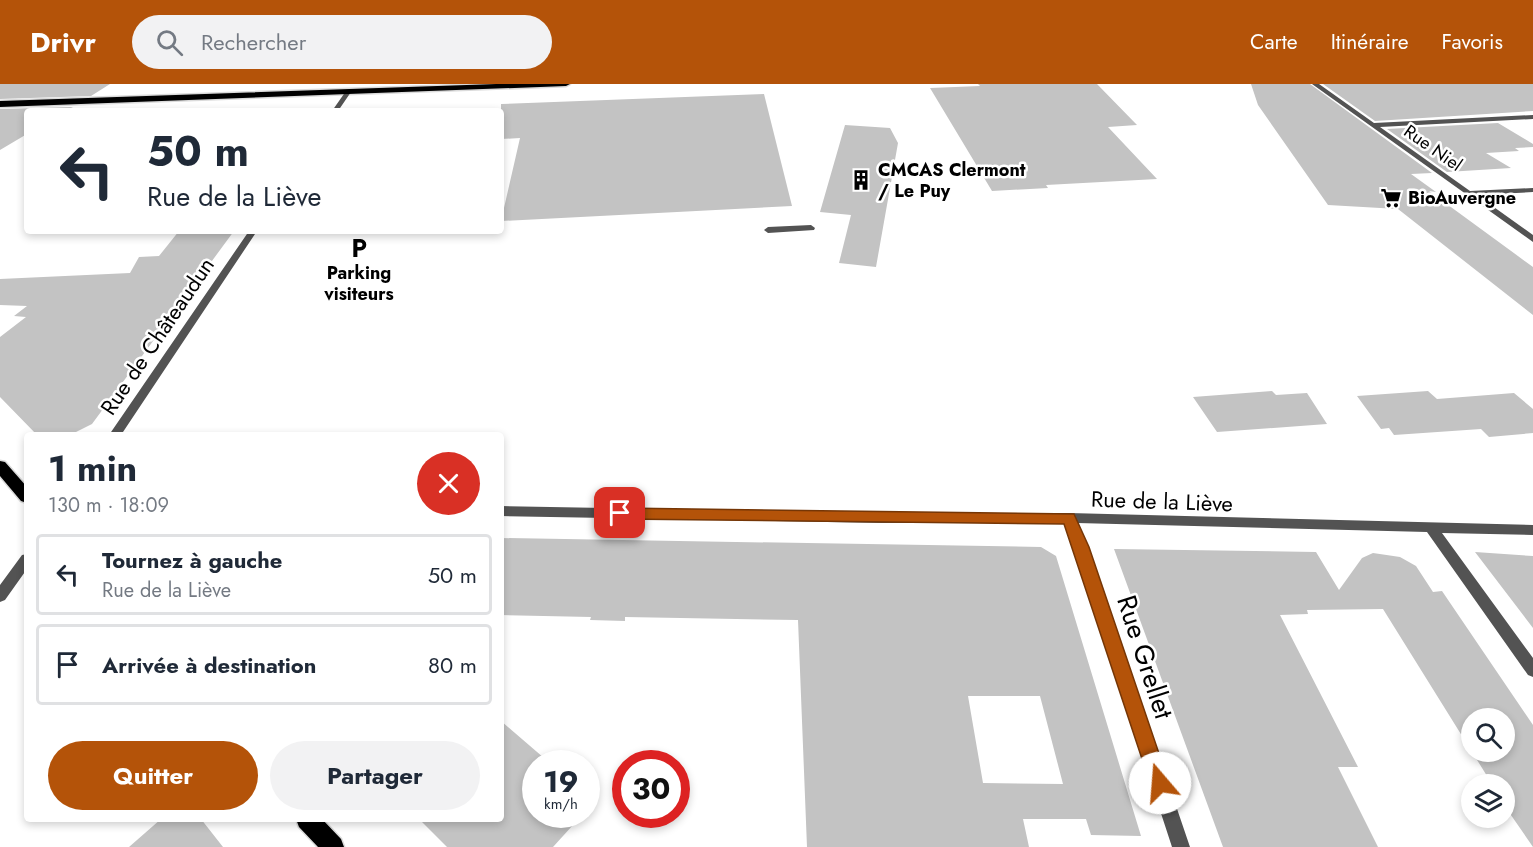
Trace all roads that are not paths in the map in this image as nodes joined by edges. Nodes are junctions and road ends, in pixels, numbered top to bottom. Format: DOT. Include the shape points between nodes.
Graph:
graph roads {
  1 [pos="566,84"];
  2 [pos="1315,84"];
  3 [pos="348,92"];
  4 [pos="0,104"];
  5 [pos="337,108"];
  6 [pos="1533,117"];
  7 [pos="1375,125"];
  8 [pos="1533,190"];
  9 [pos="1468,193"];
  10 [pos="811,228"];
  11 [pos="768,230"];
  12 [pos="251,234"];
  13 [pos="1533,239"];
  14 [pos="117,432"];
  15 [pos="3,474"];
  16 [pos="24,494"];
  17 [pos="504,511"];
  18 [pos="1069,518"];
  19 [pos="1431,529"];
  20 [pos="1533,530"];
  21 [pos="24,564"];
  22 [pos="0,596"];
  23 [pos="1533,670"];
  24 [pos="311,822"];
  25 [pos="333,847"];
  26 [pos="1181,847"];
  1 -- 3 [label="main road"];
  2 -- 7 [label="street, Rue Niel"];
  3 -- 4 [label="main road"];
  3 -- 5 [label="street"];
  6 -- 7 [label="street"];
  7 -- 9 [label="street, Rue Niel"];
  8 -- 9 [label="street"];
  9 -- 13 [label="street, Rue Niel"];
  10 -- 11 [label="street"];
  12 -- 14 [label="street, Rue de Châteaudun"];
  15 -- 16 [label="main road"];
  17 -- 18 [label="street, Rue de la Liève"];
  18 -- 19 [label="street, Rue de la Liève"];
  18 -- 26 [label="street, Rue Grellet"];
  19 -- 20 [label="street, Rue de la Liève"];
  19 -- 23 [label="street"];
  21 -- 22 [label="street"];
  24 -- 25 [label="main road"];
}
